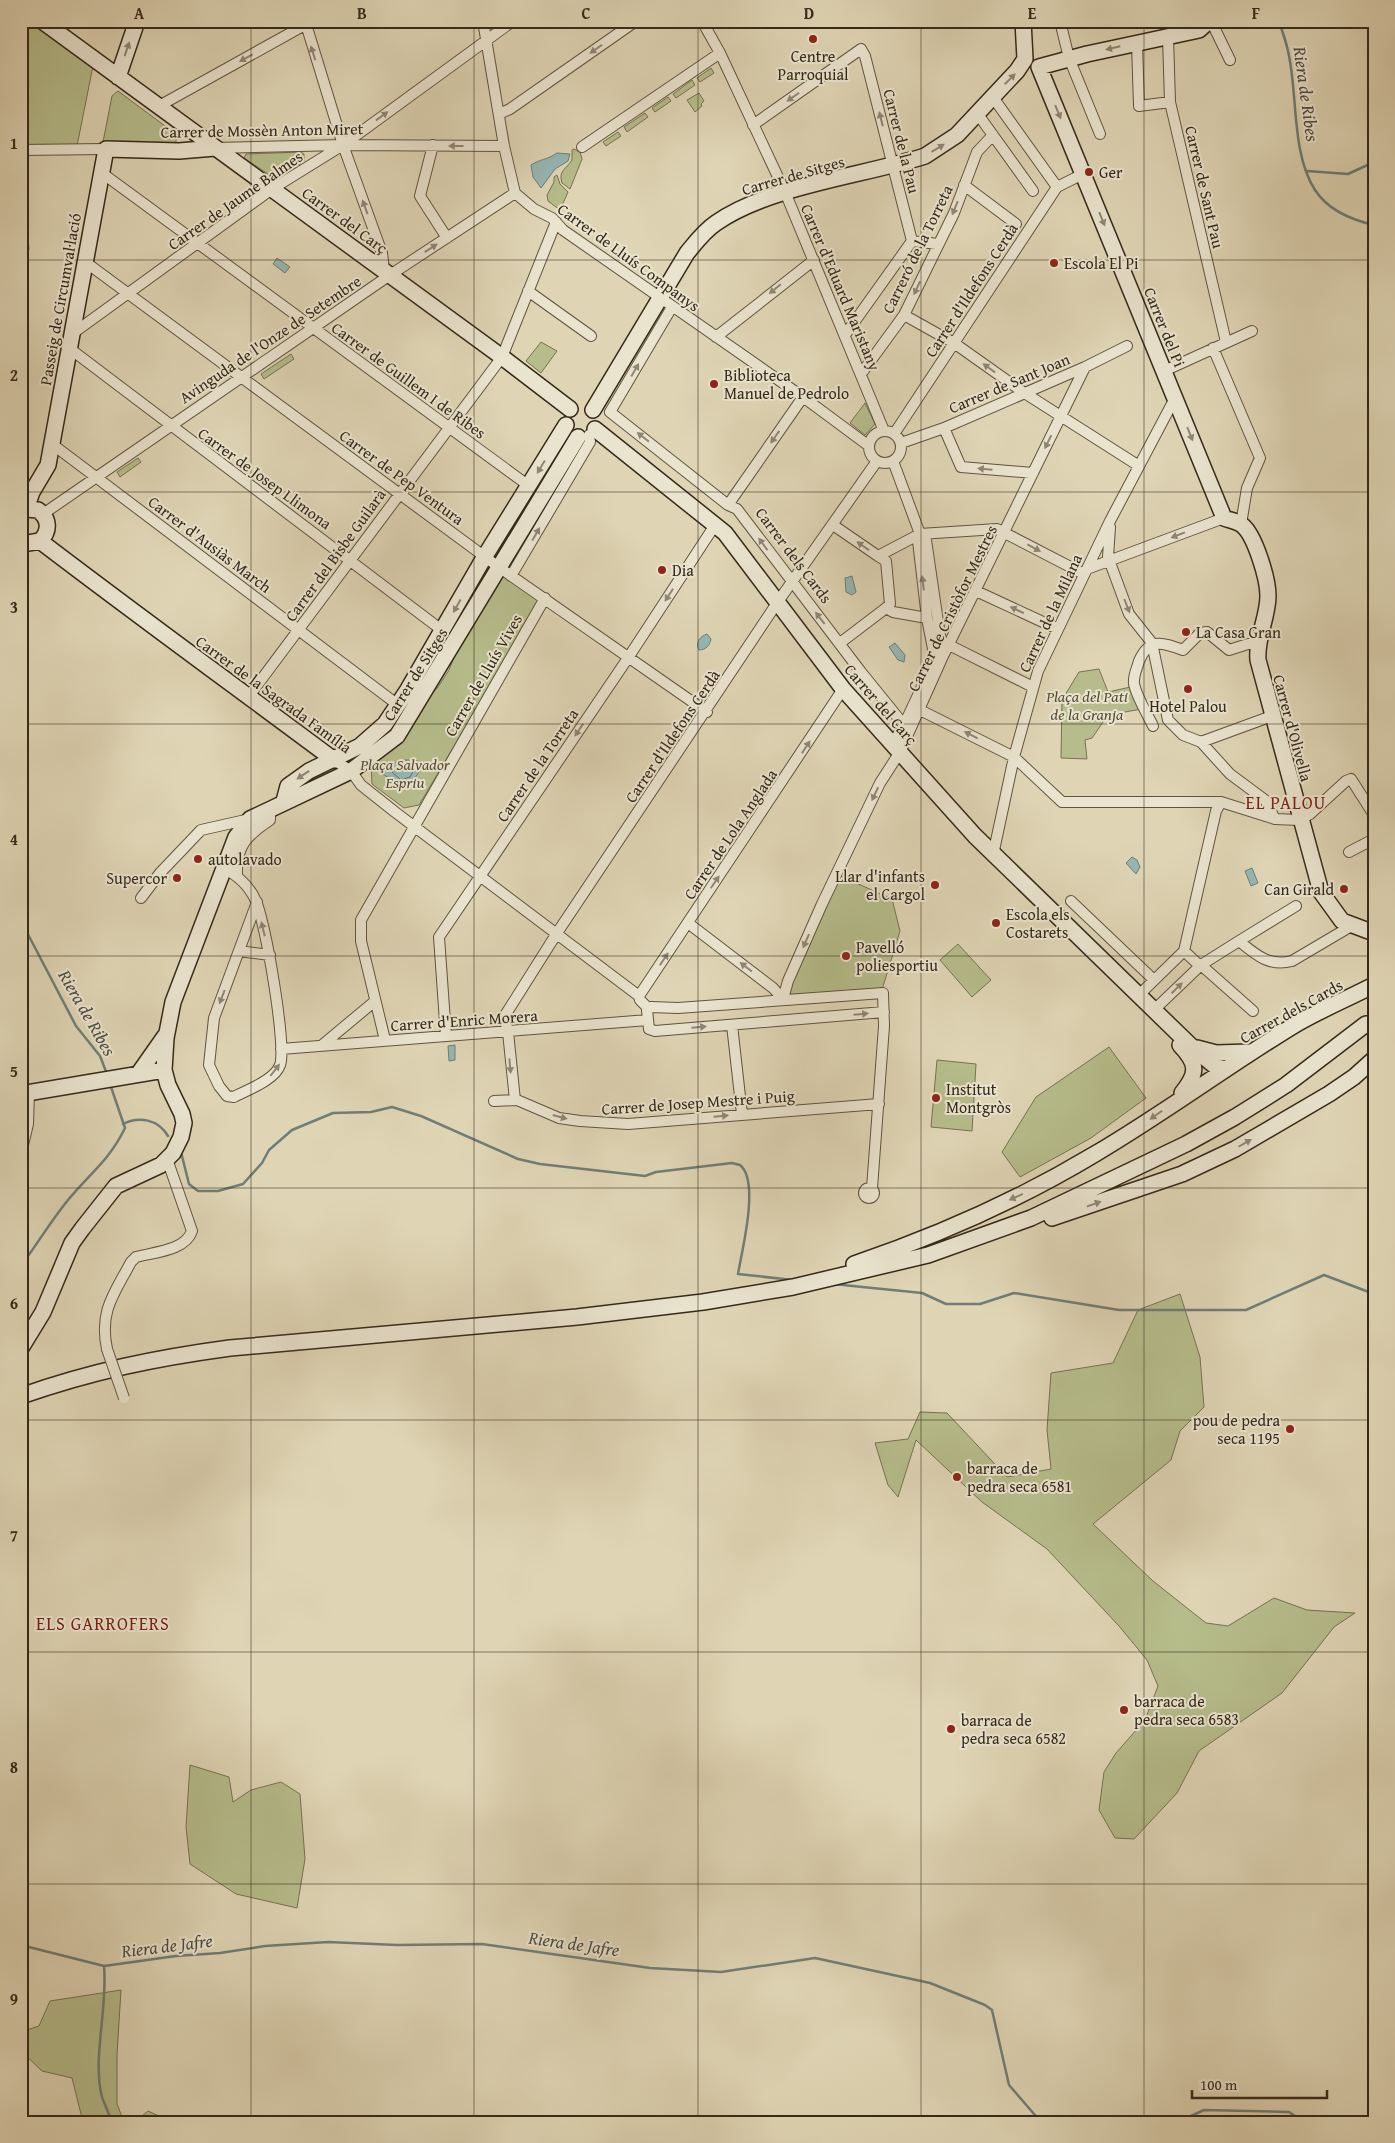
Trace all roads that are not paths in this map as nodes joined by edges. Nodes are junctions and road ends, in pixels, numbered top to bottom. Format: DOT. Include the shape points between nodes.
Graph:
graph roads {
  1 [pos="42,21"];
  2 [pos="137,21"];
  3 [pos="483,21"];
  4 [pos="513,21"];
  5 [pos="636,21"];
  6 [pos="1060,21"];
  7 [pos="1210,21"];
  8 [pos="305,22"];
  9 [pos="705,22"];
  10 [pos="1023,22"];
  11 [pos="1168,37"];
  12 [pos="486,40"];
  13 [pos="1137,42"];
  14 [pos="720,52"];
  15 [pos="1070,58"];
  16 [pos="1026,59"];
  17 [pos="1230,60"];
  18 [pos="1039,67"];
  19 [pos="118,77"];
  20 [pos="992,96"];
  21 [pos="1170,102"];
  22 [pos="159,106"];
  23 [pos="977,113"];
  24 [pos="498,114"];
  25 [pos="753,125"];
  26 [pos="1100,134"];
  27 [pos="993,135"];
  28 [pos="343,145"];
  29 [pos="433,145"];
  30 [pos="504,146"];
  31 [pos="582,147"];
  32 [pos="214,148"];
  33 [pos="106,149"];
  34 [pos="21,150"];
  35 [pos="893,166"];
  36 [pos="102,174"];
  37 [pos="1083,174"];
  38 [pos="964,185"];
  39 [pos="1057,187"];
  40 [pos="272,189"];
  41 [pos="1033,191"];
  42 [pos="785,192"];
  43 [pos="516,193"];
  44 [pos="556,222"];
  45 [pos="1016,224"];
  46 [pos="448,238"];
  47 [pos="912,241"];
  48 [pos="199,243"];
  49 [pos="938,244"];
  50 [pos="814,260"];
  51 [pos="84,261"];
  52 [pos="387,273"];
  53 [pos="528,292"];
  54 [pos="128,294"];
  55 [pos="666,303"];
  56 [pos="904,315"];
  57 [pos="313,328"];
  58 [pos="1252,331"];
  59 [pos="845,335"];
  60 [pos="591,336"];
  61 [pos="716,337"];
  62 [pos="70,341"];
  63 [pos="1226,342"];
  64 [pos="954,343"];
  65 [pos="1127,346"];
  66 [pos="1213,348"];
  67 [pos="502,356"];
  68 [pos="1085,367"];
  69 [pos="1164,371"];
  70 [pos="861,374"];
  71 [pos="241,377"];
  72 [pos="1023,392"];
  73 [pos="803,397"];
  74 [pos="1175,398"];
  75 [pos="570,409"];
  76 [pos="593,410"];
  77 [pos="610,412"];
  78 [pos="1061,417"];
  79 [pos="566,425"];
  80 [pos="169,426"];
  81 [pos="449,427"];
  82 [pos="944,428"];
  83 [pos="884,431"];
  84 [pos="588,434"];
  85 [pos="894,434"];
  86 [pos="901,443"];
  87 [pos="52,444"];
  88 [pos="869,446"];
  89 [pos="877,461"];
  90 [pos="893,461"];
  91 [pos="1139,466"];
  92 [pos="1034,474"];
  93 [pos="97,476"];
  94 [pos="529,486"];
  95 [pos="399,493"];
  96 [pos="728,505"];
  97 [pos="24,510"];
  98 [pos="43,514"];
  99 [pos="1224,518"];
  100 [pos="1110,521"];
  101 [pos="833,524"];
  102 [pos="1241,524"];
  103 [pos="715,525"];
  104 [pos="1005,532"];
  105 [pos="920,534"];
  106 [pos="21,541"];
  107 [pos="40,541"];
  108 [pos="485,556"];
  109 [pos="878,556"];
  110 [pos="351,560"];
  111 [pos="1110,561"];
  112 [pos="1086,571"];
  113 [pos="506,572"];
  114 [pos="793,583"];
  115 [pos="976,591"];
  116 [pos="545,598"];
  117 [pos="777,603"];
  118 [pos="886,608"];
  119 [pos="927,618"];
  120 [pos="1058,629"];
  121 [pos="298,630"];
  122 [pos="443,631"];
  123 [pos="840,643"];
  124 [pos="1152,643"];
  125 [pos="1258,644"];
  126 [pos="949,645"];
  127 [pos="943,656"];
  128 [pos="628,658"];
  129 [pos="1033,687"];
  130 [pos="843,689"];
  131 [pos="249,696"];
  132 [pos="398,705"];
  133 [pos="920,710"];
  134 [pos="707,712"];
  135 [pos="1272,716"];
  136 [pos="904,725"];
  137 [pos="1153,726"];
  138 [pos="1201,742"];
  139 [pos="896,747"];
  140 [pos="1014,757"];
  141 [pos="334,760"];
  142 [pos="351,771"];
  143 [pos="284,801"];
  144 [pos="1220,802"];
  145 [pos="270,809"];
  146 [pos="1374,815"];
  147 [pos="1276,818"];
  148 [pos="250,819"];
  149 [pos="1299,820"];
  150 [pos="414,826"];
  151 [pos="1374,839"];
  152 [pos="1349,852"];
  153 [pos="993,855"];
  154 [pos="223,868"];
  155 [pos="480,874"];
  156 [pos="237,875"];
  157 [pos="141,898"];
  158 [pos="1071,901"];
  159 [pos="257,902"];
  160 [pos="1296,906"];
  161 [pos="688,923"];
  162 [pos="1354,925"];
  163 [pos="557,933"];
  164 [pos="1374,933"];
  165 [pos="1239,941"];
  166 [pos="239,951"];
  167 [pos="1184,951"];
  168 [pos="270,956"];
  169 [pos="1200,966"];
  170 [pos="1154,980"];
  171 [pos="1374,985"];
  172 [pos="639,996"];
  173 [pos="783,999"];
  174 [pos="375,1001"];
  175 [pos="1147,1002"];
  176 [pos="648,1008"];
  177 [pos="1253,1011"];
  178 [pos="884,1012"];
  179 [pos="648,1020"];
  180 [pos="1366,1024"];
  181 [pos="732,1025"];
  182 [pos="508,1032"];
  183 [pos="166,1036"];
  184 [pos="446,1036"];
  185 [pos="386,1040"];
  186 [pos="321,1046"];
  187 [pos="1192,1047"];
  188 [pos="281,1050"];
  189 [pos="1252,1052"];
  190 [pos="1374,1059"];
  191 [pos="1225,1068"];
  192 [pos="164,1070"];
  193 [pos="131,1075"];
  194 [pos="31,1092"];
  195 [pos="171,1092"];
  196 [pos="515,1100"];
  197 [pos="494,1101"];
  198 [pos="1172,1103"];
  199 [pos="879,1104"];
  200 [pos="742,1114"];
  201 [pos="21,1153"];
  202 [pos="167,1159"];
  203 [pos="872,1188"];
  204 [pos="1031,1218"];
  205 [pos="819,1281"];
  206 [pos="21,1348"];
  207 [pos="21,1396"];
  208 [pos="124,1398"];
  1 -- 19 [label="street, Carrer del Carç"];
  19 -- 2 [label="street, one-way"];
  3 -- 12 [label="street"];
  4 -- 12 [label="street, Carrer de Jaume Balmes"];
  5 -- 24 [label="street, one-way" via="510,109"];
  6 -- 15 [label="street"];
  7 -- 11 [label="street" via="1199,30"];
  7 -- 17 [label="street"];
  8 -- 22 [label="street, one-way"];
  28 -- 8 [label="street, one-way"];
  9 -- 14 [label="street, Carrer d'Eduard Maristany"];
  10 -- 16 [label="street"];
  11 -- 13 [label="street"];
  11 -- 21 [label="street, Carrer de Sant Pau"];
  12 -- 24 [label="street"];
  28 -- 12 [label="street, Carrer de Jaume Balmes, one-way"];
  13 -- 15 [label="street, one-way"];
  13 -- 21 [label="street" via="1140,106"];
  14 -- 25 [label="street, Carrer d'Eduard Maristany"];
  14 -- 31 [label="street"];
  15 -- 18 [label="street"];
  15 -- 26 [label="street"];
  16 -- 18 [label="street"];
  20 -- 16 [label="street, Carrer de Sitges, one-way"];
  18 -- 37 [label="street, Carrer del Pi, one-way"];
  19 -- 22 [label="street, Carrer del Carç"];
  20 -- 23 [label="street, Carrer de Sitges"];
  20 -- 39 [label="street"];
  21 -- 63 [label="street, Carrer de Sant Pau"];
  22 -- 32 [label="street, Carrer del Carç"];
  23 -- 27 [label="street"];
  35 -- 23 [label="street, Carrer de Sitges, one-way" via="925,156 944,145"];
  24 -- 30 [label="street"];
  35 -- 25 [label="street, Carrer de la Pau, one-way" via="862,49"];
  25 -- 42 [label="street, Carrer d'Eduard Maristany"];
  27 -- 38 [label="street, Carreró de la Torreta" via="977,152"];
  27 -- 41 [label="street"];
  28 -- 29 [label="street, Carrer de Mossèn Anton Miret"];
  28 -- 32 [label="street, Carrer de Mossèn Anton Miret"];
  28 -- 40 [label="street, Carrer de Jaume Balmes"];
  52 -- 28 [label="street, one-way"];
  30 -- 29 [label="street, Carrer de Mossèn Anton Miret, one-way"];
  29 -- 46 [label="street" via="420,196"];
  30 -- 43 [label="street"];
  32 -- 33 [label="street, Carrer de Mossèn Anton Miret" via="179,151"];
  32 -- 40 [label="street, Carrer del Carç"];
  33 -- 34 [label="street, Carrer de Mossèn Anton Miret"];
  33 -- 36 [label="street, Passeig de Circumval·lació"];
  35 -- 42 [label="street, Carrer de Sitges"];
  35 -- 47 [label="street, Carrer de la Pau"];
  36 -- 48 [label="street, Carrer de Guillem I de Ribes"];
  36 -- 51 [label="street, Passeig de Circumval·lació"];
  37 -- 39 [label="street, Carrer d'Ildefons Cerdà"];
  37 -- 69 [label="street, Carrer del Pi, one-way"];
  38 -- 45 [label="street"];
  38 -- 49 [label="street, Carreró de la Torreta, one-way"];
  39 -- 64 [label="street, Carrer d'Ildefons Cerdà"];
  40 -- 48 [label="street, Carrer de Jaume Balmes"];
  40 -- 52 [label="street, Carrer del Carç"];
  42 -- 50 [label="street, Carrer d'Eduard Maristany"];
  42 -- 55 [label="street, Carrer de Sitges" via="736,210 714,224 687,253"];
  43 -- 44 [label="street, Carrer de Lluís Companys"];
  43 -- 46 [label="street, Avinguda de l'Onze de Setembre"];
  44 -- 53 [label="street, Carrer del Bisbe Guilarà"];
  44 -- 55 [label="street, Carrer de Lluís Companys"];
  52 -- 46 [label="street, Avinguda de l'Onze de Setembre, one-way"];
  47 -- 49 [label="street"];
  47 -- 59 [label="street"];
  48 -- 54 [label="street, Carrer de Jaume Balmes"];
  48 -- 57 [label="street, Carrer de Guillem I de Ribes"];
  49 -- 56 [label="street, Carreró de la Torreta, one-way"];
  50 -- 59 [label="street, Carrer d'Eduard Maristany"];
  50 -- 61 [label="street, one-way"];
  51 -- 54 [label="street, Carrer de Pep Ventura"];
  51 -- 62 [label="street, Passeig de Circumval·lació"];
  52 -- 57 [label="street, Avinguda de l'Onze de Setembre"];
  52 -- 67 [label="street, Carrer del Carç"];
  53 -- 60 [label="street"];
  53 -- 67 [label="street, Carrer del Bisbe Guilarà"];
  54 -- 62 [label="street, Carrer de Jaume Balmes"];
  54 -- 71 [label="street, Carrer de Pep Ventura"];
  55 -- 61 [label="street, Carrer de Lluís Companys"];
  55 -- 76 [label="street, Carrer de Sitges"];
  77 -- 55 [label="street, Carrer de Sitges, one-way"];
  56 -- 64 [label="street"];
  56 -- 70 [label="street, Carreró de la Torreta"];
  57 -- 71 [label="street, Avinguda de l'Onze de Setembre"];
  57 -- 81 [label="street, Carrer de Guillem I de Ribes"];
  58 -- 63 [label="street"];
  59 -- 70 [label="street, Carrer d'Eduard Maristany"];
  61 -- 73 [label="street, Carrer de Lluís Companys"];
  62 -- 80 [label="street, Carrer de Josep Llimona"];
  62 -- 87 [label="street, Passeig de Circumval·lació"];
  63 -- 66 [label="street"];
  72 -- 64 [label="street, one-way"];
  64 -- 85 [label="street, Carrer d'Ildefons Cerdà"];
  65 -- 68 [label="street, Carrer de Sant Joan"];
  66 -- 69 [label="street"];
  66 -- 102 [label="street" via="1260,458 1247,488"];
  67 -- 75 [label="street, Carrer del Carç"];
  67 -- 81 [label="street, Carrer del Bisbe Guilarà"];
  68 -- 72 [label="street, Carrer de Sant Joan"];
  68 -- 78 [label="street, Carrer de Cristòfor Mestres"];
  69 -- 74 [label="street, Carrer del Pi"];
  70 -- 83 [label="street, Carrer d'Eduard Maristany"];
  71 -- 80 [label="street, Avinguda de l'Onze de Setembre"];
  71 -- 95 [label="street, Carrer de Pep Ventura"];
  72 -- 78 [label="street"];
  72 -- 82 [label="street, Carrer de Sant Joan"];
  73 -- 88 [label="street, Carrer de Lluís Companys"];
  73 -- 96 [label="street, one-way"];
  74 -- 91 [label="street, Carrer de la Milana"];
  74 -- 99 [label="street, Carrer del Pi, one-way"];
  75 -- 76 [label="street" via="585,405"];
  75 -- 79 [label="street"];
  76 -- 84 [label="street" via="597,420"];
  96 -- 77 [label="street, Carrer dels Cards, one-way"];
  78 -- 91 [label="street"];
  78 -- 92 [label="street, Carrer de Cristòfor Mestres, one-way"];
  79 -- 84 [label="street" via="571,434"];
  79 -- 94 [label="street, one-way"];
  80 -- 93 [label="street, Avinguda de l'Onze de Setembre"];
  80 -- 110 [label="street, Carrer de Josep Llimona"];
  81 -- 94 [label="street, Carrer de Guillem I de Ribes"];
  81 -- 95 [label="street, Carrer del Bisbe Guilarà"];
  82 -- 86 [label="street, Carrer de Sant Joan"];
  92 -- 82 [label="street, one-way" via="961,467"];
  83 -- 85 [label="street"];
  83 -- 88 [label="street" via="874,435"];
  84 -- 103 [label="street, Carrer del Carç"];
  84 -- 113 [label="street, Carrer de Sitges"];
  85 -- 86 [label="street"];
  86 -- 90 [label="street"];
  87 -- 93 [label="street, Carrer d'Ausiàs March"];
  87 -- 97 [label="street, Passeig de Circumval·lació" via="48,465"];
  88 -- 89 [label="street"];
  89 -- 90 [label="street"];
  89 -- 101 [label="street, Carrer d'Ildefons Cerdà"];
  90 -- 105 [label="street"];
  91 -- 100 [label="street, Carrer de la Milana"];
  92 -- 104 [label="street, Carrer de Cristòfor Mestres"];
  93 -- 98 [label="street, Avinguda de l'Onze de Setembre"];
  93 -- 121 [label="street, Carrer d'Ausiàs March"];
  94 -- 108 [label="street"];
  95 -- 108 [label="street, Carrer de Pep Ventura"];
  95 -- 110 [label="street, Carrer del Bisbe Guilarà"];
  114 -- 96 [label="street, Carrer dels Cards, one-way" via="737,509"];
  97 -- 98 [label="street" via="34,508"];
  98 -- 107 [label="street" via="48,526"];
  99 -- 102 [label="street"];
  99 -- 111 [label="street, one-way"];
  100 -- 111 [label="street"];
  100 -- 112 [label="street, Carrer de la Milana"];
  109 -- 101 [label="street, one-way"];
  101 -- 114 [label="street, Carrer d'Ildefons Cerdà"];
  102 -- 125 [label="street, Carrer d'Olivella" via="1248,532 1265,571 1268,597"];
  103 -- 117 [label="street, Carrer del Carç" via="725,533"];
  103 -- 128 [label="street, Carrer de la Torreta, one-way"];
  104 -- 105 [label="street" via="997,529"];
  104 -- 112 [label="street, one-way"];
  104 -- 115 [label="street, Carrer de Cristòfor Mestres"];
  105 -- 109 [label="street"];
  119 -- 105 [label="street, one-way" via="918,541"];
  105 -- 127 [label="street" via="926,540"];
  106 -- 107 [label="street"];
  107 -- 131 [label="street, Carrer de la Sagrada Família" via="165,637"];
  108 -- 113 [label="street, Carrer de Pep Ventura"];
  108 -- 122 [label="street, one-way"];
  109 -- 118 [label="street" via="886,561 890,604"];
  110 -- 121 [label="street, Carrer del Bisbe Guilarà"];
  110 -- 122 [label="street, Carrer de Josep Llimona"];
  111 -- 112 [label="street"];
  111 -- 124 [label="street, one-way" via="1129,614"];
  112 -- 120 [label="street, Carrer de la Milana"];
  113 -- 116 [label="street, Carrer de Pep Ventura"];
  113 -- 142 [label="street, Carrer de Sitges" via="397,736"];
  114 -- 117 [label="street, Carrer d'Ildefons Cerdà"];
  123 -- 114 [label="street, Carrer dels Cards, one-way"];
  120 -- 115 [label="street, one-way"];
  115 -- 126 [label="street, Carrer de Cristòfor Mestres"];
  116 -- 128 [label="street, Carrer de Pep Ventura"];
  116 -- 150 [label="street, Carrer de Lluís Vives"];
  117 -- 130 [label="street, Carrer del Carç"];
  117 -- 134 [label="street, Carrer d'Ildefons Cerdà"];
  118 -- 119 [label="street"];
  118 -- 123 [label="street"];
  119 -- 136 [label="street" via="935,658"];
  120 -- 129 [label="street, Carrer de la Milana"];
  121 -- 131 [label="street, Carrer del Bisbe Guilarà"];
  121 -- 132 [label="street, Carrer d'Ausiàs March"];
  122 -- 132 [label="street"];
  123 -- 136 [label="street, Carrer dels Cards"];
  124 -- 125 [label="street" via="1182,650 1200,633 1207,632 1229,650"];
  124 -- 137 [label="street" via="1144,648 1133,677"];
  124 -- 138 [label="street" via="1168,720 1183,735"];
  125 -- 135 [label="street, Carrer d'Olivella" via="1258,660"];
  126 -- 127 [label="street, Carrer de Cristòfor Mestres"];
  126 -- 129 [label="street"];
  127 -- 133 [label="street, Carrer de Cristòfor Mestres"];
  128 -- 134 [label="street, Carrer de Pep Ventura"];
  128 -- 155 [label="street, Carrer de la Torreta, one-way"];
  129 -- 140 [label="street, Carrer de la Milana"];
  130 -- 139 [label="street, Carrer del Carç"];
  161 -- 130 [label="street, Carrer de Lola Anglada, one-way"];
  131 -- 141 [label="street, Carrer de la Sagrada Família"];
  132 -- 141 [label="street" via="376,733"];
  133 -- 139 [label="street, Carrer de Cristòfor Mestres"];
  140 -- 133 [label="street, one-way"];
  134 -- 163 [label="street, Carrer d'Ildefons Cerdà"];
  135 -- 138 [label="street"];
  135 -- 149 [label="street, Carrer d'Olivella"];
  136 -- 139 [label="street"];
  138 -- 147 [label="street" via="1230,774 1265,800"];
  139 -- 153 [label="street, Carrer del Carç"];
  139 -- 173 [label="street, Carrer de Cristòfor Mestres, one-way" via="822,904"];
  140 -- 144 [label="street" via="1065,803"];
  140 -- 153 [label="street, Carrer de la Milana"];
  141 -- 142 [label="street, Carrer de la Sagrada Família"];
  141 -- 143 [label="street, one-way" via="309,771 288,786"];
  142 -- 143 [label="street, Carrer de Sitges"];
  142 -- 150 [label="street, Carrer de la Sagrada Família" via="362,785"];
  143 -- 145 [label="street, Carrer de Sitges"];
  144 -- 147 [label="street"];
  144 -- 167 [label="street"];
  145 -- 148 [label="street, Carrer de Sitges"];
  145 -- 156 [label="street" via="270,820 255,830 242,845 237,857"];
  146 -- 149 [label="street" via="1351,779"];
  147 -- 149 [label="street"];
  148 -- 154 [label="street, Carrer de Sitges" via="236,836"];
  148 -- 157 [label="street" via="201,830"];
  149 -- 162 [label="street, Carrer d'Olivella" via="1321,892 1342,921"];
  150 -- 155 [label="street, Carrer de la Sagrada Família"];
  150 -- 174 [label="street, Carrer de Lluís Vives" via="360,920 361,941"];
  151 -- 152 [label="street"];
  153 -- 175 [label="street, Carrer del Carç"];
  154 -- 156 [label="street"];
  154 -- 183 [label="street, Carrer de Sitges" via="174,1002"];
  155 -- 163 [label="street, Carrer de la Sagrada Família"];
  155 -- 184 [label="street, Carrer de la Torreta" via="439,937"];
  156 -- 159 [label="street"];
  158 -- 170 [label="street"];
  159 -- 166 [label="street"];
  168 -- 159 [label="street, one-way"];
  160 -- 165 [label="street"];
  172 -- 161 [label="street, Carrer de Lola Anglada, one-way"];
  173 -- 161 [label="street, one-way"];
  162 -- 164 [label="street, Carrer d'Olivella"];
  162 -- 165 [label="street" via="1284,963 1262,960"];
  163 -- 172 [label="street, Carrer de la Sagrada Família"];
  163 -- 182 [label="street, Carrer d'Ildefons Cerdà" via="504,1018"];
  165 -- 169 [label="street"];
  166 -- 168 [label="street"];
  166 -- 188 [label="street, one-way" via="214,1018 209,1065 227,1096 234,1097 270,1077 280,1065"];
  167 -- 169 [label="street"];
  167 -- 170 [label="street"];
  168 -- 188 [label="street"];
  175 -- 169 [label="street, one-way"];
  169 -- 177 [label="street"];
  170 -- 175 [label="street"];
  171 -- 189 [label="street, Carrer dels Cards" via="1295,1025"];
  172 -- 176 [label="street, Carrer de la Sagrada Família"];
  173 -- 176 [label="street"];
  173 -- 178 [label="street" via="883,993"];
  174 -- 185 [label="street, Carrer de Lluís Vives"];
  174 -- 186 [label="street"];
  175 -- 187 [label="street, Carrer del Carç"];
  175 -- 198 [label="street, Carrer del Carç" via="1160,1024 1189,1054 1194,1065 1194,1078"];
  176 -- 179 [label="street"];
  181 -- 178 [label="street, one-way"];
  178 -- 199 [label="street"];
  179 -- 181 [label="street, one-way" via="650,1031"];
  179 -- 182 [label="street, Carrer d'Enric Morera"];
  180 -- 204 [label="street" via="1286,1086 1235,1117"];
  181 -- 200 [label="street"];
  182 -- 184 [label="street, Carrer d'Enric Morera"];
  182 -- 196 [label="street, Carrer d'Ildefons Cerdà, one-way"];
  183 -- 192 [label="street"];
  183 -- 193 [label="street"];
  184 -- 185 [label="street, Carrer d'Enric Morera"];
  185 -- 186 [label="street, Carrer d'Enric Morera"];
  186 -- 188 [label="street, Carrer d'Enric Morera"];
  187 -- 189 [label="street" via="1216,1053"];
  187 -- 191 [label="street, Carrer del Carç" via="1216,1067"];
  189 -- 191 [label="street, Carrer dels Cards"];
  204 -- 190 [label="street, one-way" via="1055,1218 1206,1163 1330,1094"];
  191 -- 198 [label="street, Carrer dels Cards"];
  192 -- 193 [label="street"];
  192 -- 195 [label="street"];
  193 -- 194 [label="street"];
  193 -- 195 [label="street"];
  194 -- 201 [label="street"];
  195 -- 202 [label="street" via="182,1114 183,1131"];
  196 -- 197 [label="street, Carrer de Josep Mestre i Puig"];
  196 -- 200 [label="street, Carrer de Josep Mestre i Puig, one-way" via="559,1118 597,1124"];
  198 -- 205 [label="street, one-way" via="1094,1155 1033,1189 930,1235 840,1269"];
  199 -- 200 [label="street, Carrer de Josep Mestre i Puig"];
  199 -- 203 [label="street"];
  202 -- 206 [label="street" via="116,1186 82,1229 72,1243 43,1312"];
  202 -- 208 [label="street, bridge" via="192,1231 189,1239 178,1246 136,1257 106,1311 104,1332 107,1350"];
  204 -- 205 [label="street" via="953,1248"];
  205 -- 207 [label="street" via="703,1302 577,1317 202,1351 86,1374"];
}
